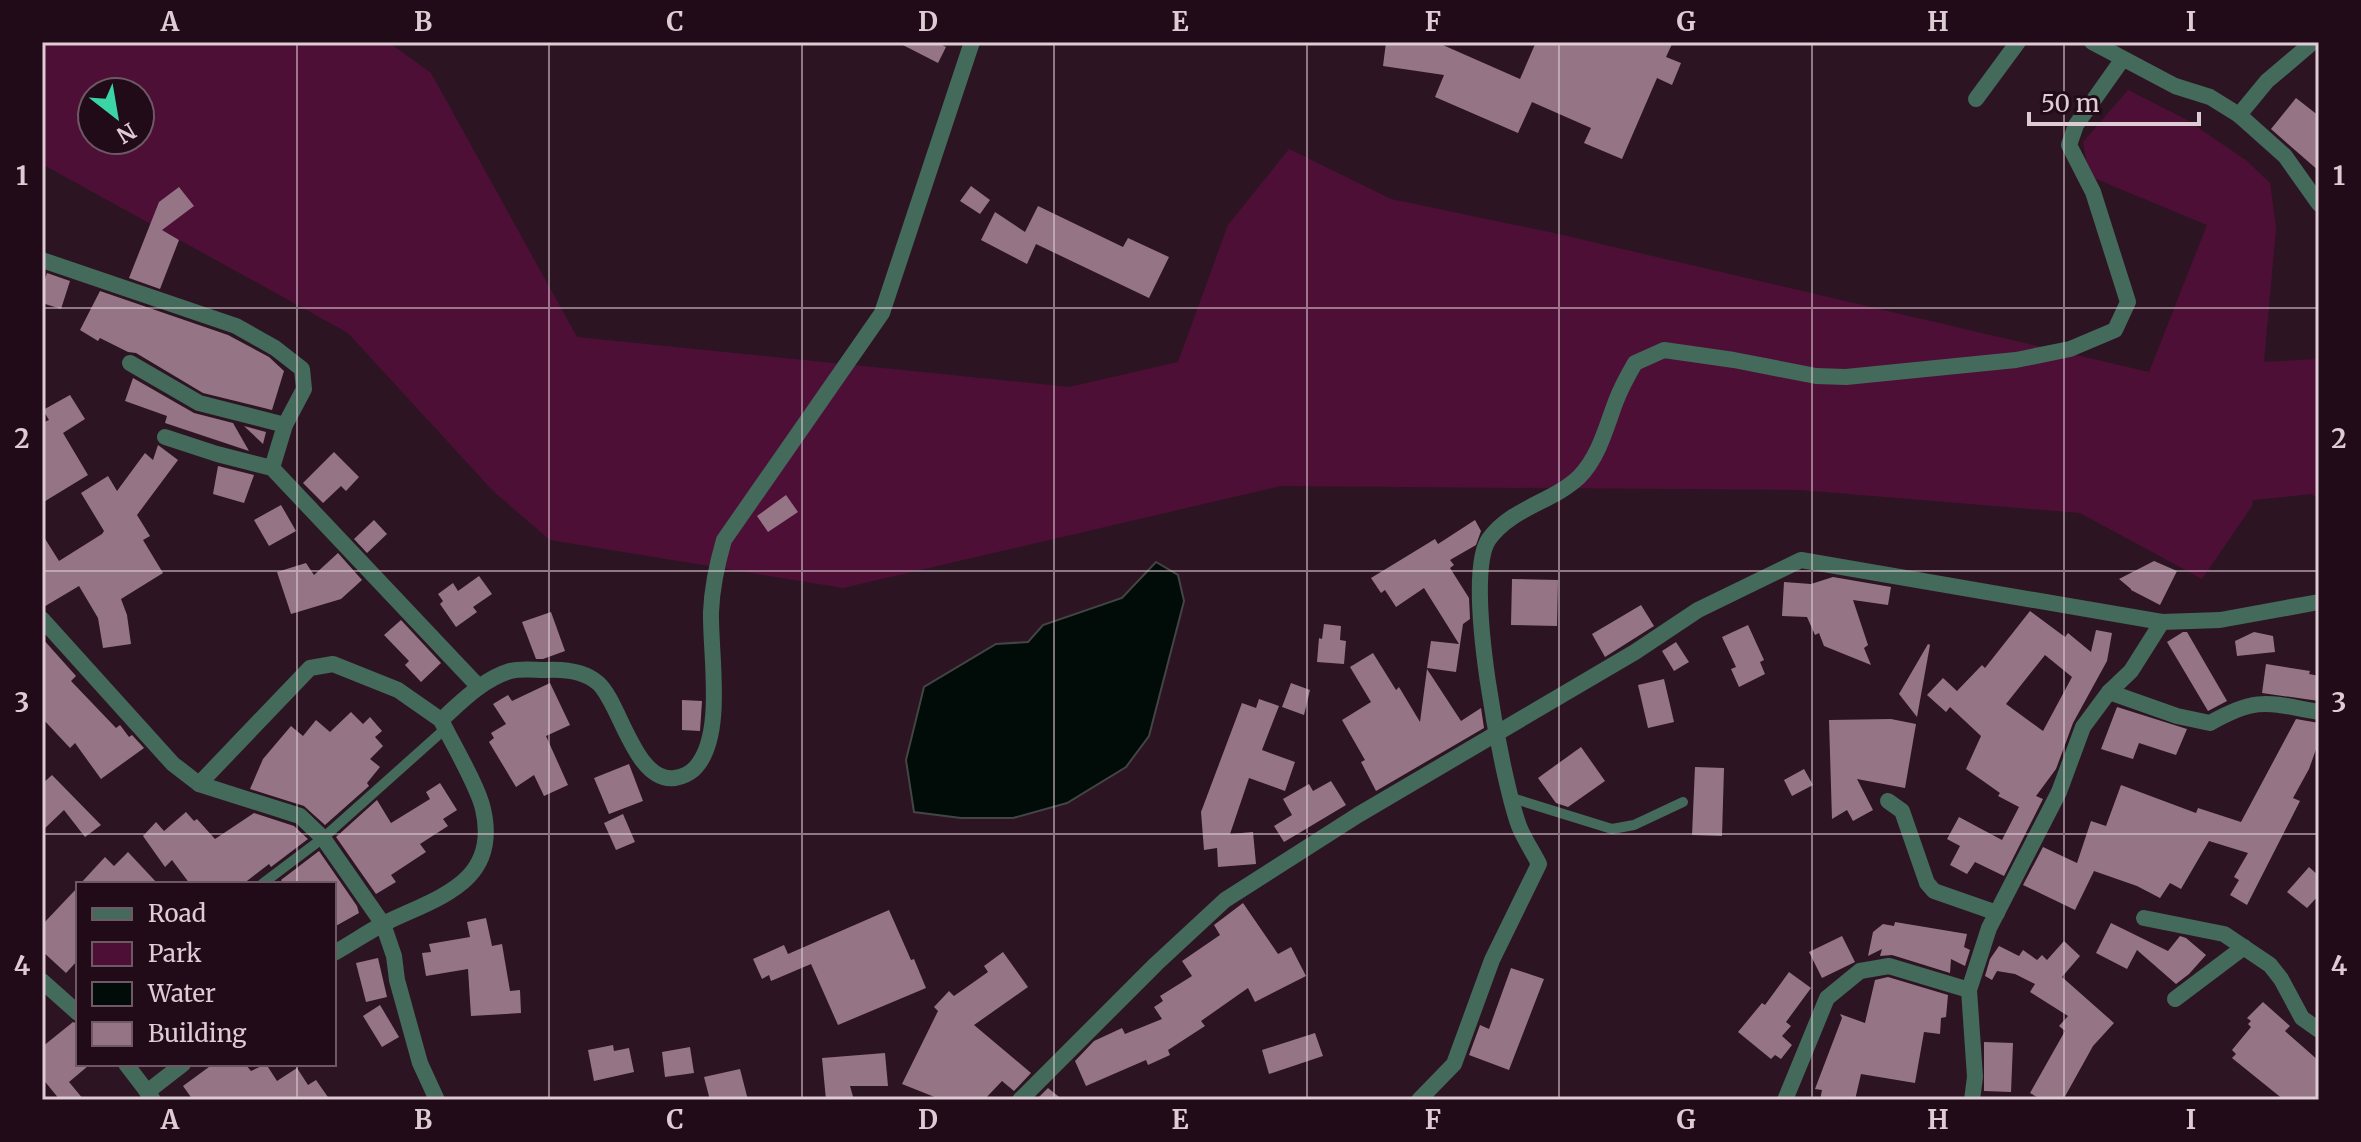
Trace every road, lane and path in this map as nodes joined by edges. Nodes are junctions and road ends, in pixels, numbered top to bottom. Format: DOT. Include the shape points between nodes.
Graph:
graph roads {
  1 [pos="972,42"];
  2 [pos="2018,42"];
  3 [pos="2092,42"];
  4 [pos="2313,42"];
  5 [pos="2122,60"];
  6 [pos="1976,99"];
  7 [pos="2239,115"];
  8 [pos="2319,204"];
  9 [pos="42,260"];
  10 [pos="130,363"];
  11 [pos="285,425"];
  12 [pos="165,437"];
  13 [pos="272,468"];
  14 [pos="2319,602"];
  15 [pos="42,619"];
  16 [pos="2162,622"];
  17 [pos="479,687"];
  18 [pos="2109,692"];
  19 [pos="2319,712"];
  20 [pos="443,724"];
  21 [pos="1495,736"];
  22 [pos="199,784"];
  23 [pos="1512,798"];
  24 [pos="1888,801"];
  25 [pos="1683,802"];
  26 [pos="323,838"];
  27 [pos="265,882"];
  28 [pos="1997,913"];
  29 [pos="2144,918"];
  30 [pos="383,924"];
  31 [pos="2244,947"];
  32 [pos="336,952"];
  33 [pos="42,981"];
  34 [pos="1969,990"];
  35 [pos="2175,999"];
  36 [pos="76,1011"];
  37 [pos="2319,1029"];
  38 [pos="128,1066"];
  39 [pos="181,1066"];
  40 [pos="150,1096"];
  41 [pos="437,1100"];
  42 [pos="1020,1100"];
  43 [pos="1419,1100"];
  44 [pos="1785,1100"];
  45 [pos="1972,1100"];
  1 -- 17 [label="street" via="882,313 724,540 713,576 710,738 697,766 676,778 659,776 642,761 599,684 568,669 508,671"];
  2 -- 6 [label="street"];
  3 -- 5 [label="street"];
  4 -- 7 [label="street" via="2267,81"];
  5 -- 7 [label="street"];
  5 -- 21 [label="street" via="2076,125 2069,145 2093,192 2128,302 2115,330 2070,349 2016,360 1846,377 1664,350 1635,363 1578,479 1507,521 1488,540 1480,560 1480,609"];
  7 -- 8 [label="street" via="2285,156"];
  9 -- 11 [label="street" via="236,326 275,348 302,369 304,389"];
  10 -- 11 [label="street" via="199,403"];
  11 -- 13 [label="street"];
  12 -- 13 [label="street"];
  13 -- 17 [label="street"];
  14 -- 16 [label="street" via="2220,620"];
  15 -- 22 [label="street" via="173,764"];
  16 -- 18 [label="street" via="2131,671"];
  16 -- 21 [label="street" via="1801,560 1698,610"];
  17 -- 20 [label="street"];
  18 -- 19 [label="street" via="2210,723 2262,702"];
  18 -- 28 [label="street" via="2083,727 2059,792"];
  20 -- 22 [label="street" via="398,690 333,664 310,668"];
  20 -- 26 [label="lane"];
  20 -- 30 [label="street" via="483,807 486,838 474,871 457,890"];
  21 -- 23 [label="street"];
  21 -- 42 [label="street" via="1225,900"];
  22 -- 26 [label="street" via="300,816"];
  23 -- 25 [label="lane" via="1612,829 1634,825"];
  23 -- 43 [label="street" via="1539,864 1492,960 1454,1064"];
  24 -- 28 [label="street" via="1902,811 1934,891"];
  26 -- 27 [label="lane"];
  26 -- 30 [label="street"];
  28 -- 34 [label="street"];
  29 -- 31 [label="street" via="2224,934"];
  30 -- 32 [label="street"];
  30 -- 41 [label="street" via="420,1063"];
  31 -- 35 [label="street"];
  31 -- 37 [label="street" via="2270,965 2302,1018"];
  33 -- 36 [label="street"];
  34 -- 44 [label="street" via="1889,966 1860,971 1827,998"];
  34 -- 45 [label="street"];
  38 -- 40 [label="street"];
  39 -- 40 [label="street"];
}
